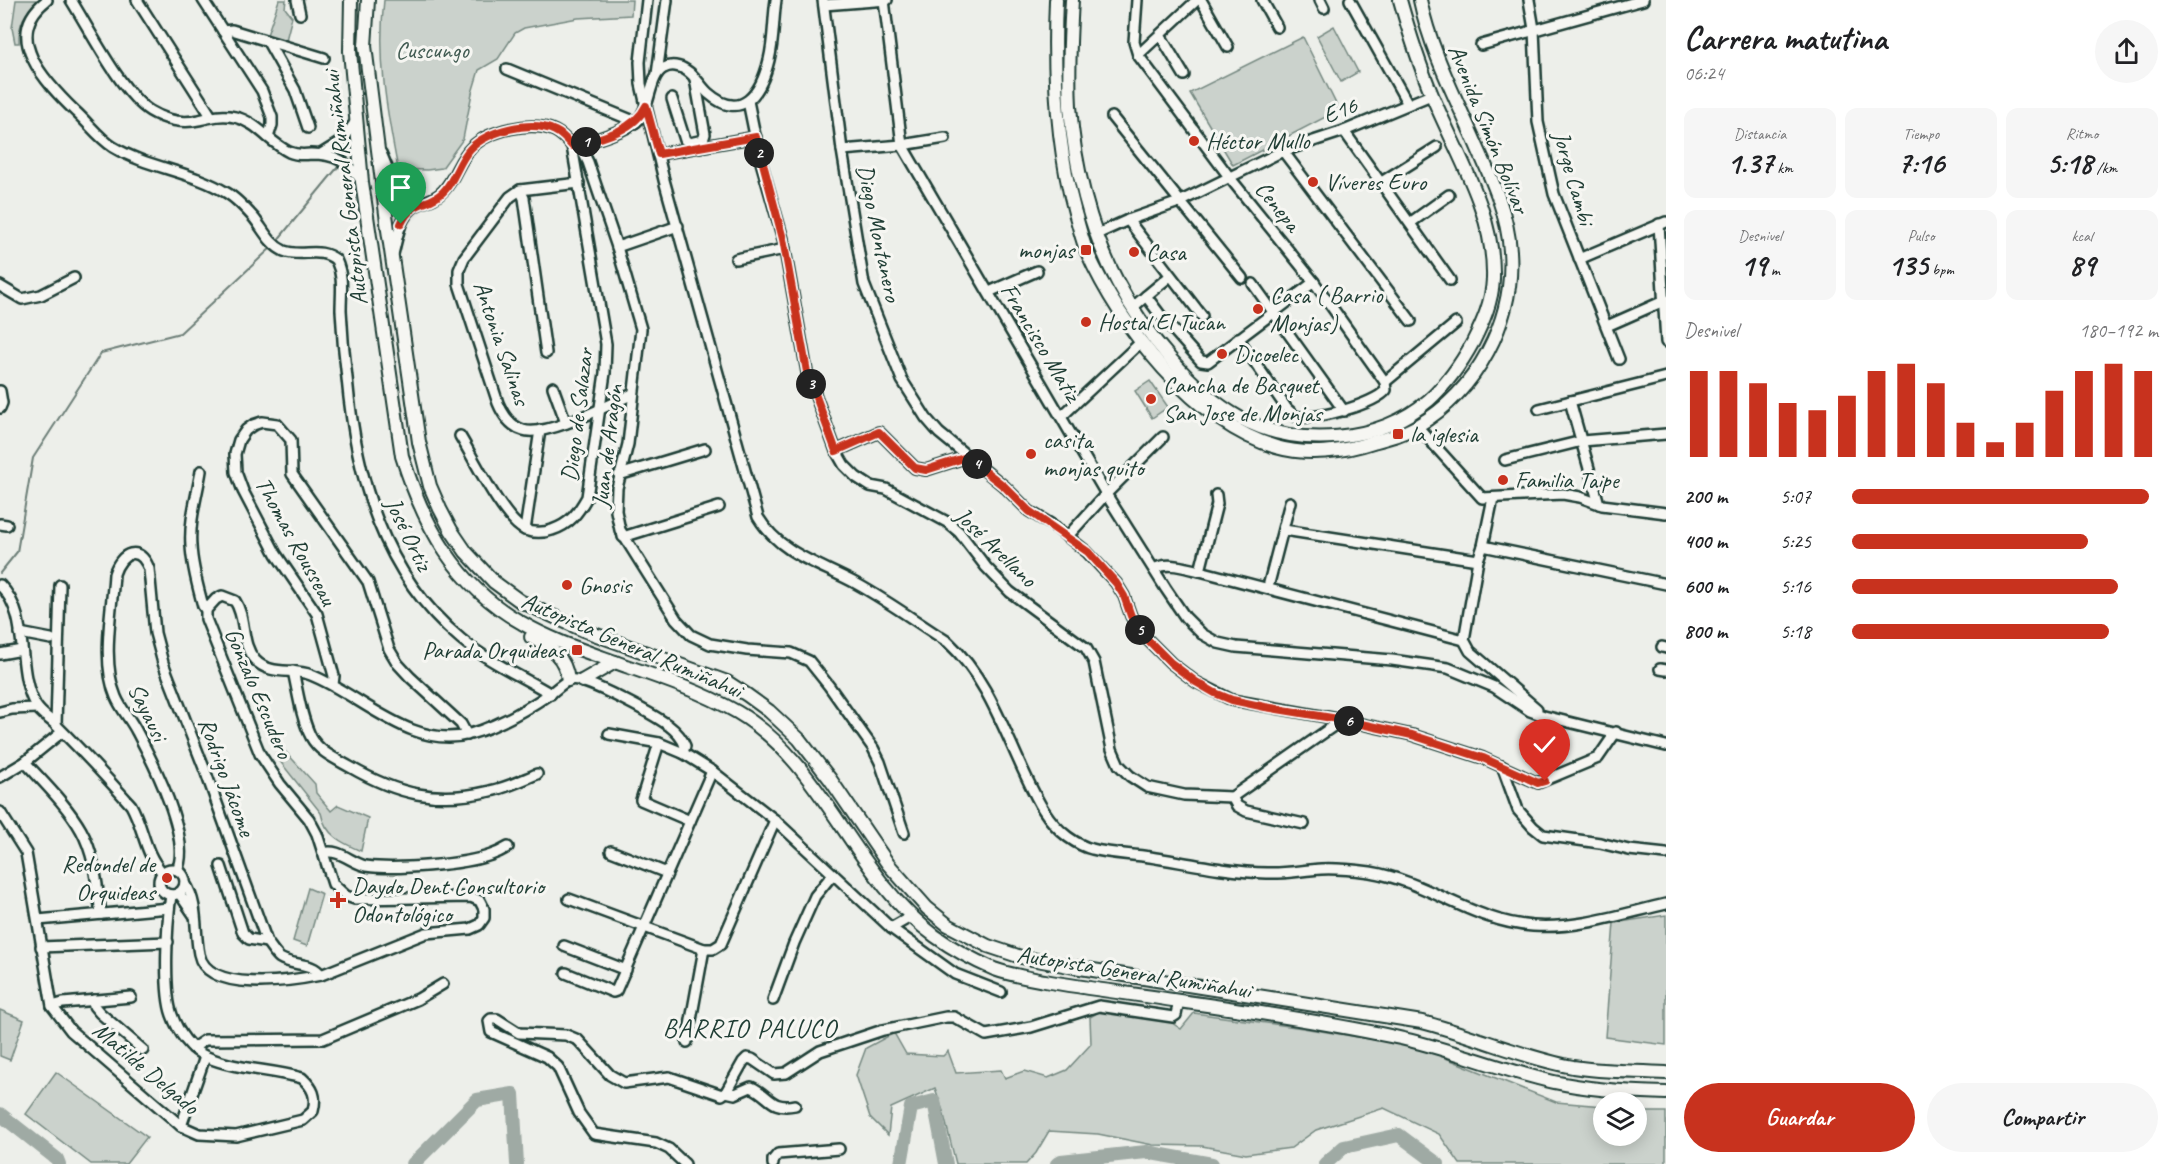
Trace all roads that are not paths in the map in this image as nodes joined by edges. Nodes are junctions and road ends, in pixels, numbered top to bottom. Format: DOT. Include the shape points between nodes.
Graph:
graph roads {
  1 [pos="47,0"];
  2 [pos="71,0"];
  3 [pos="137,0"];
  4 [pos="203,0"];
  5 [pos="297,0"];
  6 [pos="351,0"];
  7 [pos="368,0"];
  8 [pos="647,0"];
  9 [pos="668,0"];
  10 [pos="776,0"];
  11 [pos="885,0"];
  12 [pos="1056,0"];
  13 [pos="1072,0"];
  14 [pos="1137,0"];
  15 [pos="1199,0"];
  16 [pos="1262,0"];
  17 [pos="1350,0"];
  18 [pos="1400,0"];
  19 [pos="1420,0"];
  20 [pos="1529,0"];
  21 [pos="1642,0"];
  22 [pos="824,2"];
  23 [pos="300,14"];
  24 [pos="1276,27"];
  25 [pos="1534,29"];
  26 [pos="223,31"];
  27 [pos="1161,35"];
  28 [pos="268,42"];
  29 [pos="1481,45"];
  30 [pos="1228,47"];
  31 [pos="1138,55"];
  32 [pos="324,58"];
  33 [pos="507,69"];
  34 [pos="657,74"];
  35 [pos="1184,75"];
  36 [pos="694,76"];
  37 [pos="1431,95"];
  38 [pos="672,99"];
  39 [pos="748,101"];
  40 [pos="1408,104"];
  41 [pos="646,106"];
  42 [pos="211,116"];
  43 [pos="1112,117"];
  44 [pos="356,121"];
  45 [pos="636,122"];
  46 [pos="308,128"];
  47 [pos="1344,131"];
  48 [pos="268,136"];
  49 [pos="756,137"];
  50 [pos="945,138"];
  51 [pos="575,145"];
  52 [pos="902,145"];
  53 [pos="1437,147"];
  54 [pos="379,148"];
  55 [pos="842,150"];
  56 [pos="1282,151"];
  57 [pos="321,154"];
  58 [pos="659,154"];
  59 [pos="1230,178"];
  60 [pos="362,182"];
  61 [pos="579,183"];
  62 [pos="1380,183"];
  63 [pos="520,190"];
  64 [pos="1449,195"];
  65 [pos="1179,202"];
  66 [pos="419,203"];
  67 [pos="1128,220"];
  68 [pos="1662,223"];
  69 [pos="1410,224"];
  70 [pos="678,226"];
  71 [pos="1097,234"];
  72 [pos="617,247"];
  73 [pos="785,249"];
  74 [pos="393,254"];
  75 [pos="736,259"];
  76 [pos="1579,259"];
  77 [pos="1037,271"];
  78 [pos="1170,276"];
  79 [pos="74,278"];
  80 [pos="1242,278"];
  81 [pos="1450,280"];
  82 [pos="1314,282"];
  83 [pos="1253,284"];
  84 [pos="0,286"];
  85 [pos="988,292"];
  86 [pos="1146,296"];
  87 [pos="1665,300"];
  88 [pos="1132,308"];
  89 [pos="1274,311"];
  90 [pos="1202,316"];
  91 [pos="1411,321"];
  92 [pos="1456,323"];
  93 [pos="1607,326"];
  94 [pos="1238,338"];
  95 [pos="1141,342"];
  96 [pos="1666,342"];
  97 [pos="546,353"];
  98 [pos="1619,359"];
  99 [pos="1666,377"];
  100 [pos="1386,386"];
  101 [pos="553,387"];
  102 [pos="0,391"];
  103 [pos="633,394"];
  104 [pos="1570,401"];
  105 [pos="0,408"];
  106 [pos="598,409"];
  107 [pos="1539,409"];
  108 [pos="1344,411"];
  109 [pos="1062,416"];
  110 [pos="566,423"];
  111 [pos="1417,426"];
  112 [pos="540,430"];
  113 [pos="1666,434"];
  114 [pos="460,436"];
  115 [pos="1163,436"];
  116 [pos="1582,441"];
  117 [pos="705,449"];
  118 [pos="836,451"];
  119 [pos="967,457"];
  120 [pos="1504,460"];
  121 [pos="201,471"];
  122 [pos="619,475"];
  123 [pos="1106,494"];
  124 [pos="1216,495"];
  125 [pos="1493,498"];
  126 [pos="1290,502"];
  127 [pos="1599,504"];
  128 [pos="720,507"];
  129 [pos="1666,513"];
  130 [pos="525,530"];
  131 [pos="1284,530"];
  132 [pos="623,537"];
  133 [pos="1067,537"];
  134 [pos="1483,546"];
  135 [pos="146,560"];
  136 [pos="1478,560"];
  137 [pos="1154,568"];
  138 [pos="1200,571"];
  139 [pos="1666,584"];
  140 [pos="0,585"];
  141 [pos="60,585"];
  142 [pos="1268,587"];
  143 [pos="479,591"];
  144 [pos="206,610"];
  145 [pos="20,633"];
  146 [pos="51,639"];
  147 [pos="1464,640"];
  148 [pos="22,650"];
  149 [pos="0,654"];
  150 [pos="615,662"];
  151 [pos="293,670"];
  152 [pos="568,680"];
  153 [pos="582,681"];
  154 [pos="333,685"];
  155 [pos="551,693"];
  156 [pos="37,708"];
  157 [pos="0,712"];
  158 [pos="1544,716"];
  159 [pos="1338,719"];
  160 [pos="59,729"];
  161 [pos="1616,732"];
  162 [pos="609,734"];
  163 [pos="467,735"];
  164 [pos="659,743"];
  165 [pos="1666,746"];
  166 [pos="683,753"];
  167 [pos="25,762"];
  168 [pos="1502,766"];
  169 [pos="712,771"];
  170 [pos="537,774"];
  171 [pos="0,777"];
  172 [pos="1232,797"];
  173 [pos="0,812"];
  174 [pos="775,820"];
  175 [pos="690,821"];
  176 [pos="1304,824"];
  177 [pos="904,833"];
  178 [pos="508,847"];
  179 [pos="611,851"];
  180 [pos="322,853"];
  181 [pos="1666,854"];
  182 [pos="221,866"];
  183 [pos="177,870"];
  184 [pos="162,872"];
  185 [pos="667,873"];
  186 [pos="833,874"];
  187 [pos="185,883"];
  188 [pos="175,894"];
  189 [pos="569,899"];
  190 [pos="1666,904"];
  191 [pos="169,908"];
  192 [pos="101,915"];
  193 [pos="912,916"];
  194 [pos="195,917"];
  195 [pos="38,920"];
  196 [pos="645,927"];
  197 [pos="891,928"];
  198 [pos="168,942"];
  199 [pos="267,942"];
  200 [pos="41,946"];
  201 [pos="564,946"];
  202 [pos="704,949"];
  203 [pos="626,970"];
  204 [pos="566,973"];
  205 [pos="321,975"];
  206 [pos="442,984"];
  207 [pos="1001,992"];
  208 [pos="131,997"];
  209 [pos="94,1000"];
  210 [pos="773,1000"];
  211 [pos="1179,1000"];
  212 [pos="52,1006"];
  213 [pos="687,1042"];
  214 [pos="193,1048"];
  215 [pos="143,1050"];
  216 [pos="205,1056"];
  217 [pos="1666,1073"];
  218 [pos="726,1092"];
  219 [pos="1666,1093"];
  220 [pos="795,1106"];
  221 [pos="181,1126"];
  222 [pos="839,1149"];
  223 [pos="685,1164"];
  224 [pos="773,1164"];
  1 -- 155 [label="street, José Ortiz" via="27,19 23,40 31,63 45,82 112,147 213,185 253,217 277,247 321,252 336,260 342,280 347,381 358,450 369,498 388,547 408,581 462,640"];
  2 -- 42 [label="street" via="138,102 158,116 179,122"];
  3 -- 42 [label="street"];
  4 -- 26 [label="street"];
  5 -- 23 [label="street"];
  6 -- 44 [label="highway, Autopista General Rumiñahui" via="350,51"];
  7 -- 54 [label="highway, Autopista General Rumiñahui" via="365,46"];
  8 -- 41 [label="street" via="640,62"];
  9 -- 34 [label="street"];
  10 -- 39 [label="street" via="769,59 761,84"];
  11 -- 22 [label="street"];
  11 -- 52 [label="street, Francisco Matiz"];
  12 -- 95 [label="highway, Avenida Simón Bolívar" via="1057,102 1065,176 1086,250"];
  13 -- 71 [label="highway, Avenida Simón Bolívar" via="1070,107 1081,178"];
  14 -- 31 [label="street" via="1134,42"];
  15 -- 27 [label="street"];
  15 -- 30 [label="street"];
  16 -- 24 [label="street"];
  17 -- 40 [label="street"];
  18 -- 37 [label="highway, Avenida Simón Bolívar"];
  19 -- 111 [label="highway, Avenida Simón Bolívar" via="1433,47 1497,195 1510,256 1507,306 1489,350 1460,392"];
  20 -- 25 [label="street, Jorge Cambi"];
  21 -- 25 [label="street"];
  22 -- 55 [label="street, Diego Montanero"];
  25 -- 29 [label="street"];
  25 -- 76 [label="street, Jorge Cambi" via="1538,122 1554,194"];
  26 -- 28 [label="street" via="232,30"];
  26 -- 48 [label="street" via="266,99 272,125"];
  27 -- 31 [label="street"];
  27 -- 35 [label="street"];
  28 -- 32 [label="street"];
  28 -- 46 [label="street" via="295,90"];
  31 -- 59 [label="street, Cenepa"];
  33 -- 45 [label="street"];
  34 -- 36 [label="street" via="672,65"];
  34 -- 41 [label="street"];
  36 -- 38 [label="street" via="703,140 685,140"];
  36 -- 39 [label="street" via="706,92 727,105"];
  37 -- 40 [label="street, E16"];
  37 -- 88 [label="highway, Avenida Simón Bolívar" via="1476,192 1492,255 1493,277 1486,312 1468,350 1455,373 1428,401 1402,417 1363,432 1335,438 1286,434 1237,416 1203,390 1180,369"];
  39 -- 49 [label="street, José Arellano"];
  40 -- 47 [label="street, E16"];
  41 -- 45 [label="street"];
  41 -- 58 [label="street"];
  42 -- 48 [label="street" via="243,119"];
  43 -- 65 [label="street"];
  44 -- 57 [label="street" via="342,141"];
  44 -- 60 [label="highway, Autopista General Rumiñahui"];
  45 -- 51 [label="street"];
  47 -- 56 [label="street, E16"];
  47 -- 62 [label="street"];
  48 -- 57 [label="street" via="294,154"];
  49 -- 58 [label="street"];
  49 -- 73 [label="street, José Arellano"];
  50 -- 52 [label="street"];
  51 -- 61 [label="street, Diego de Salazar"];
  51 -- 66 [label="street" via="557,132 539,126 501,130 477,142 442,192 431,201"];
  51 -- 72 [label="street, Juan de Aragón" via="588,162"];
  52 -- 55 [label="street"];
  52 -- 85 [label="street, Francisco Matiz"];
  53 -- 62 [label="street"];
  54 -- 66 [label="street" via="398,191"];
  54 -- 74 [label="highway, Autopista General Rumiñahui"];
  55 -- 119 [label="street, Diego Montanero" via="864,284 902,380 926,418"];
  56 -- 59 [label="street, E16"];
  56 -- 91 [label="street"];
  57 -- 60 [label="street" via="345,162"];
  58 -- 70 [label="street"];
  59 -- 65 [label="street, E16"];
  59 -- 82 [label="street, Cenepa"];
  60 -- 143 [label="highway, Autopista General Rumiñahui" via="402,456 428,526 449,558"];
  61 -- 63 [label="street"];
  61 -- 106 [label="street, Diego de Salazar" via="606,344"];
  62 -- 69 [label="street"];
  63 -- 97 [label="street"];
  63 -- 112 [label="street, Antonia Salinas" via="471,246 459,270 459,284 503,414 520,429"];
  64 -- 69 [label="street"];
  65 -- 67 [label="street, E16"];
  65 -- 80 [label="street"];
  66 -- 74 [label="street" via="404,218"];
  67 -- 71 [label="street, E16"];
  67 -- 78 [label="street"];
  68 -- 76 [label="street"];
  68 -- 87 [label="street"];
  69 -- 81 [label="street"];
  70 -- 72 [label="street"];
  70 -- 190 [label="street" via="754,507 765,529 788,551 858,585 956,650 987,694 1042,809 1068,836 1102,852 1249,872 1323,869 1372,873 1406,880 1488,918 1527,925 1592,922"];
  71 -- 88 [label="highway, Avenida Simón Bolívar"];
  72 -- 103 [label="street, Juan de Aragón" via="641,329"];
  73 -- 75 [label="street"];
  73 -- 118 [label="street, José Arellano" via="807,372"];
  74 -- 217 [label="highway, Autopista General Rumiñahui" via="425,468 440,509 466,552 494,582 520,601 583,630 727,682 769,711 819,764 895,873 948,925 988,946 1021,957 1422,1022 1573,1066"];
  76 -- 93 [label="street, Jorge Cambi"];
  77 -- 85 [label="street"];
  78 -- 86 [label="street"];
  78 -- 90 [label="street"];
  79 -- 84 [label="street" via="41,295 22,299"];
  82 -- 89 [label="street"];
  82 -- 100 [label="street, Cenepa"];
  83 -- 89 [label="street"];
  85 -- 109 [label="street, Francisco Matiz"];
  86 -- 88 [label="street"];
  86 -- 94 [label="street" via="1201,361 1208,362"];
  87 -- 93 [label="street"];
  87 -- 96 [label="street"];
  89 -- 94 [label="street"];
  89 -- 108 [label="street"];
  92 -- 100 [label="street"];
  93 -- 98 [label="street, Jorge Cambi"];
  94 -- 108 [label="street" via="1295,416"];
  95 -- 109 [label="street"];
  95 -- 111 [label="highway, Avenida Simón Bolívar" via="1204,408 1279,448 1319,452 1355,448"];
  99 -- 104 [label="street"];
  100 -- 108 [label="street" via="1382,396"];
  101 -- 110 [label="street"];
  102 -- 105 [label="street"];
  103 -- 106 [label="street, Antonia Salinas"];
  103 -- 122 [label="street, Juan de Aragón" via="628,444"];
  104 -- 107 [label="street"];
  104 -- 116 [label="street"];
  106 -- 110 [label="street, Antonia Salinas"];
  106 -- 130 [label="street, Diego de Salazar" via="587,497 578,514 565,526 544,533"];
  109 -- 123 [label="street, Francisco Matiz"];
  110 -- 112 [label="street, Antonia Salinas"];
  111 -- 125 [label="street" via="1477,494"];
  112 -- 130 [label="street"];
  113 -- 116 [label="street"];
  114 -- 130 [label="street" via="502,507"];
  115 -- 123 [label="street"];
  116 -- 120 [label="street"];
  116 -- 127 [label="street"];
  117 -- 122 [label="street"];
  118 -- 119 [label="street" via="879,432 920,470"];
  118 -- 172 [label="street, José Arellano" via="856,477 870,486 886,489 959,532 1010,592 1086,648 1094,662 1112,749 1130,777 1147,787 1170,792"];
  119 -- 133 [label="street, Diego Montanero" via="1029,511"];
  121 -- 144 [label="street" via="190,544"];
  122 -- 132 [label="street, Juan de Aragón" via="616,511"];
  123 -- 133 [label="street"];
  123 -- 137 [label="street, Francisco Matiz"];
  124 -- 138 [label="street"];
  125 -- 127 [label="street" via="1563,494"];
  125 -- 134 [label="street"];
  126 -- 131 [label="street"];
  127 -- 129 [label="street"];
  128 -- 132 [label="street"];
  131 -- 136 [label="street"];
  131 -- 142 [label="street"];
  132 -- 177 [label="street, Juan de Aragón" via="676,619 691,635 710,644 791,653 809,661 873,748"];
  133 -- 159 [label="street, Diego Montanero" via="1088,552 1116,583 1143,635 1196,682 1232,700"];
  134 -- 136 [label="street"];
  134 -- 139 [label="street"];
  135 -- 183 [label="street, Sayausi" via="129,554 117,564 108,655 116,696 137,731 175,815 182,854"];
  135 -- 199 [label="street, Rodrigo Jácome" via="155,633 163,663"];
  136 -- 147 [label="street"];
  137 -- 138 [label="street" via="1172,565"];
  137 -- 158 [label="street, Francisco Matiz" via="1189,621 1218,643 1448,668 1494,687"];
  138 -- 142 [label="street"];
  140 -- 145 [label="street" via="13,605"];
  141 -- 160 [label="street"];
  142 -- 147 [label="street"];
  143 -- 150 [label="highway, Autopista General Rumiñahui" via="521,623"];
  143 -- 152 [label="highway" via="499,617 557,652"];
  144 -- 151 [label="street, Gonzalo Escudero" via="222,596 235,601 254,658 269,669"];
  144 -- 180 [label="street, Gonzalo Escudero" via="206,619 260,754 309,819"];
  145 -- 146 [label="street"];
  145 -- 148 [label="street"];
  147 -- 158 [label="street" via="1470,651"];
  148 -- 149 [label="street"];
  148 -- 156 [label="street" via="24,674"];
  150 -- 153 [label="highway"];
  150 -- 193 [label="highway, Autopista General Rumiñahui" via="718,702 764,732 804,775 875,875"];
  151 -- 154 [label="street, Gonzalo Escudero"];
  151 -- 170 [label="street" via="312,739 328,755 377,783 429,797 454,797 494,790"];
  152 -- 153 [label="street"];
  152 -- 155 [label="street, Gonzalo Escudero"];
  153 -- 166 [label="street" via="667,724 682,738"];
  154 -- 163 [label="street, Gonzalo Escudero" via="411,730 443,736"];
  154 -- 163 [label="street, Thomas Rousseau" via="317,614 276,554 236,472 239,440 253,424 277,424 291,440 292,474 366,578 389,649 398,664 461,724"];
  155 -- 163 [label="street, Gonzalo Escudero" via="499,725"];
  156 -- 157 [label="street"];
  156 -- 160 [label="street"];
  158 -- 161 [label="street, Francisco Matiz"];
  159 -- 168 [label="street, Diego Montanero" via="1412,735"];
  159 -- 172 [label="street"];
  160 -- 167 [label="street"];
  160 -- 184 [label="street" via="131,806 149,854"];
  161 -- 165 [label="street, Francisco Matiz"];
  161 -- 168 [label="street, Diego Montanero" via="1598,758 1545,781 1538,783"];
  162 -- 164 [label="street"];
  164 -- 166 [label="street"];
  164 -- 175 [label="street" via="641,800"];
  166 -- 169 [label="street"];
  167 -- 171 [label="street"];
  167 -- 192 [label="street" via="81,830 96,874"];
  168 -- 181 [label="street" via="1518,810 1543,835"];
  169 -- 174 [label="street"];
  169 -- 175 [label="street"];
  172 -- 176 [label="street" via="1246,811"];
  173 -- 195 [label="street, Matilde Delgado" via="26,853"];
  174 -- 186 [label="street"];
  174 -- 202 [label="street" via="721,944 713,950"];
  175 -- 185 [label="street"];
  178 -- 180 [label="street" via="475,859 394,868 363,865 329,851"];
  179 -- 185 [label="street"];
  180 -- 205 [label="street, Gonzalo Escudero" via="333,884 346,896 377,900 471,897 480,901 484,918 479,926 426,933"];
  182 -- 199 [label="street" via="243,933 249,939"];
  183 -- 184 [label="street"];
  183 -- 187 [label="street"];
  184 -- 188 [label="street" via="158,884 163,892"];
  185 -- 196 [label="street"];
  186 -- 197 [label="street"];
  186 -- 210 [label="street" via="815,896"];
  187 -- 188 [label="street"];
  187 -- 194 [label="street, Gonzalo Escudero" via="196,906"];
  188 -- 191 [label="street"];
  188 -- 194 [label="street, Gonzalo Escudero"];
  189 -- 196 [label="street"];
  191 -- 192 [label="street"];
  191 -- 198 [label="street"];
  192 -- 195 [label="street"];
  193 -- 197 [label="street"];
  193 -- 211 [label="highway, Autopista General Rumiñahui" via="961,953 996,969 1067,985"];
  194 -- 205 [label="street, Gonzalo Escudero" via="199,957 214,975 243,982"];
  195 -- 200 [label="street, Matilde Delgado"];
  196 -- 202 [label="street"];
  196 -- 203 [label="street"];
  197 -- 207 [label="street" via="954,974"];
  198 -- 200 [label="street"];
  198 -- 214 [label="street" via="171,1014 180,1034"];
  199 -- 205 [label="street, Rodrigo Jácome" via="280,957 314,967"];
  200 -- 212 [label="street, Matilde Delgado"];
  201 -- 203 [label="street"];
  202 -- 213 [label="street"];
  203 -- 204 [label="street" via="615,992"];
  206 -- 214 [label="street" via="418,999 323,1039 205,1040"];
  208 -- 209 [label="street"];
  209 -- 212 [label="street"];
  209 -- 215 [label="street" via="100,1013"];
  211 -- 218 [label="street" via="1173,1017 1099,1006 991,1035 946,1017 883,1030 813,1054 786,1073 774,1074 747,1058"];
  211 -- 219 [label="highway, Autopista General Rumiñahui" via="1392,1036 1552,1082"];
  212 -- 221 [label="street, Matilde Delgado" via="71,1031"];
  214 -- 216 [label="street, Matilde Delgado"];
  216 -- 221 [label="street"];
  216 -- 221 [label="street, Matilde Delgado" via="230,1065 302,1078 314,1095 312,1111 303,1120 236,1136 199,1134"];
  218 -- 220 [label="street" via="735,1094 751,1087 776,1105"];
  218 -- 223 [label="street" via="716,1095 669,1077 624,1083 610,1075 578,1040 566,1035 519,1033 497,1019 489,1021 491,1032 553,1061 594,1134 656,1143"];
  222 -- 224 [label="street" via="778,1154"];
}
